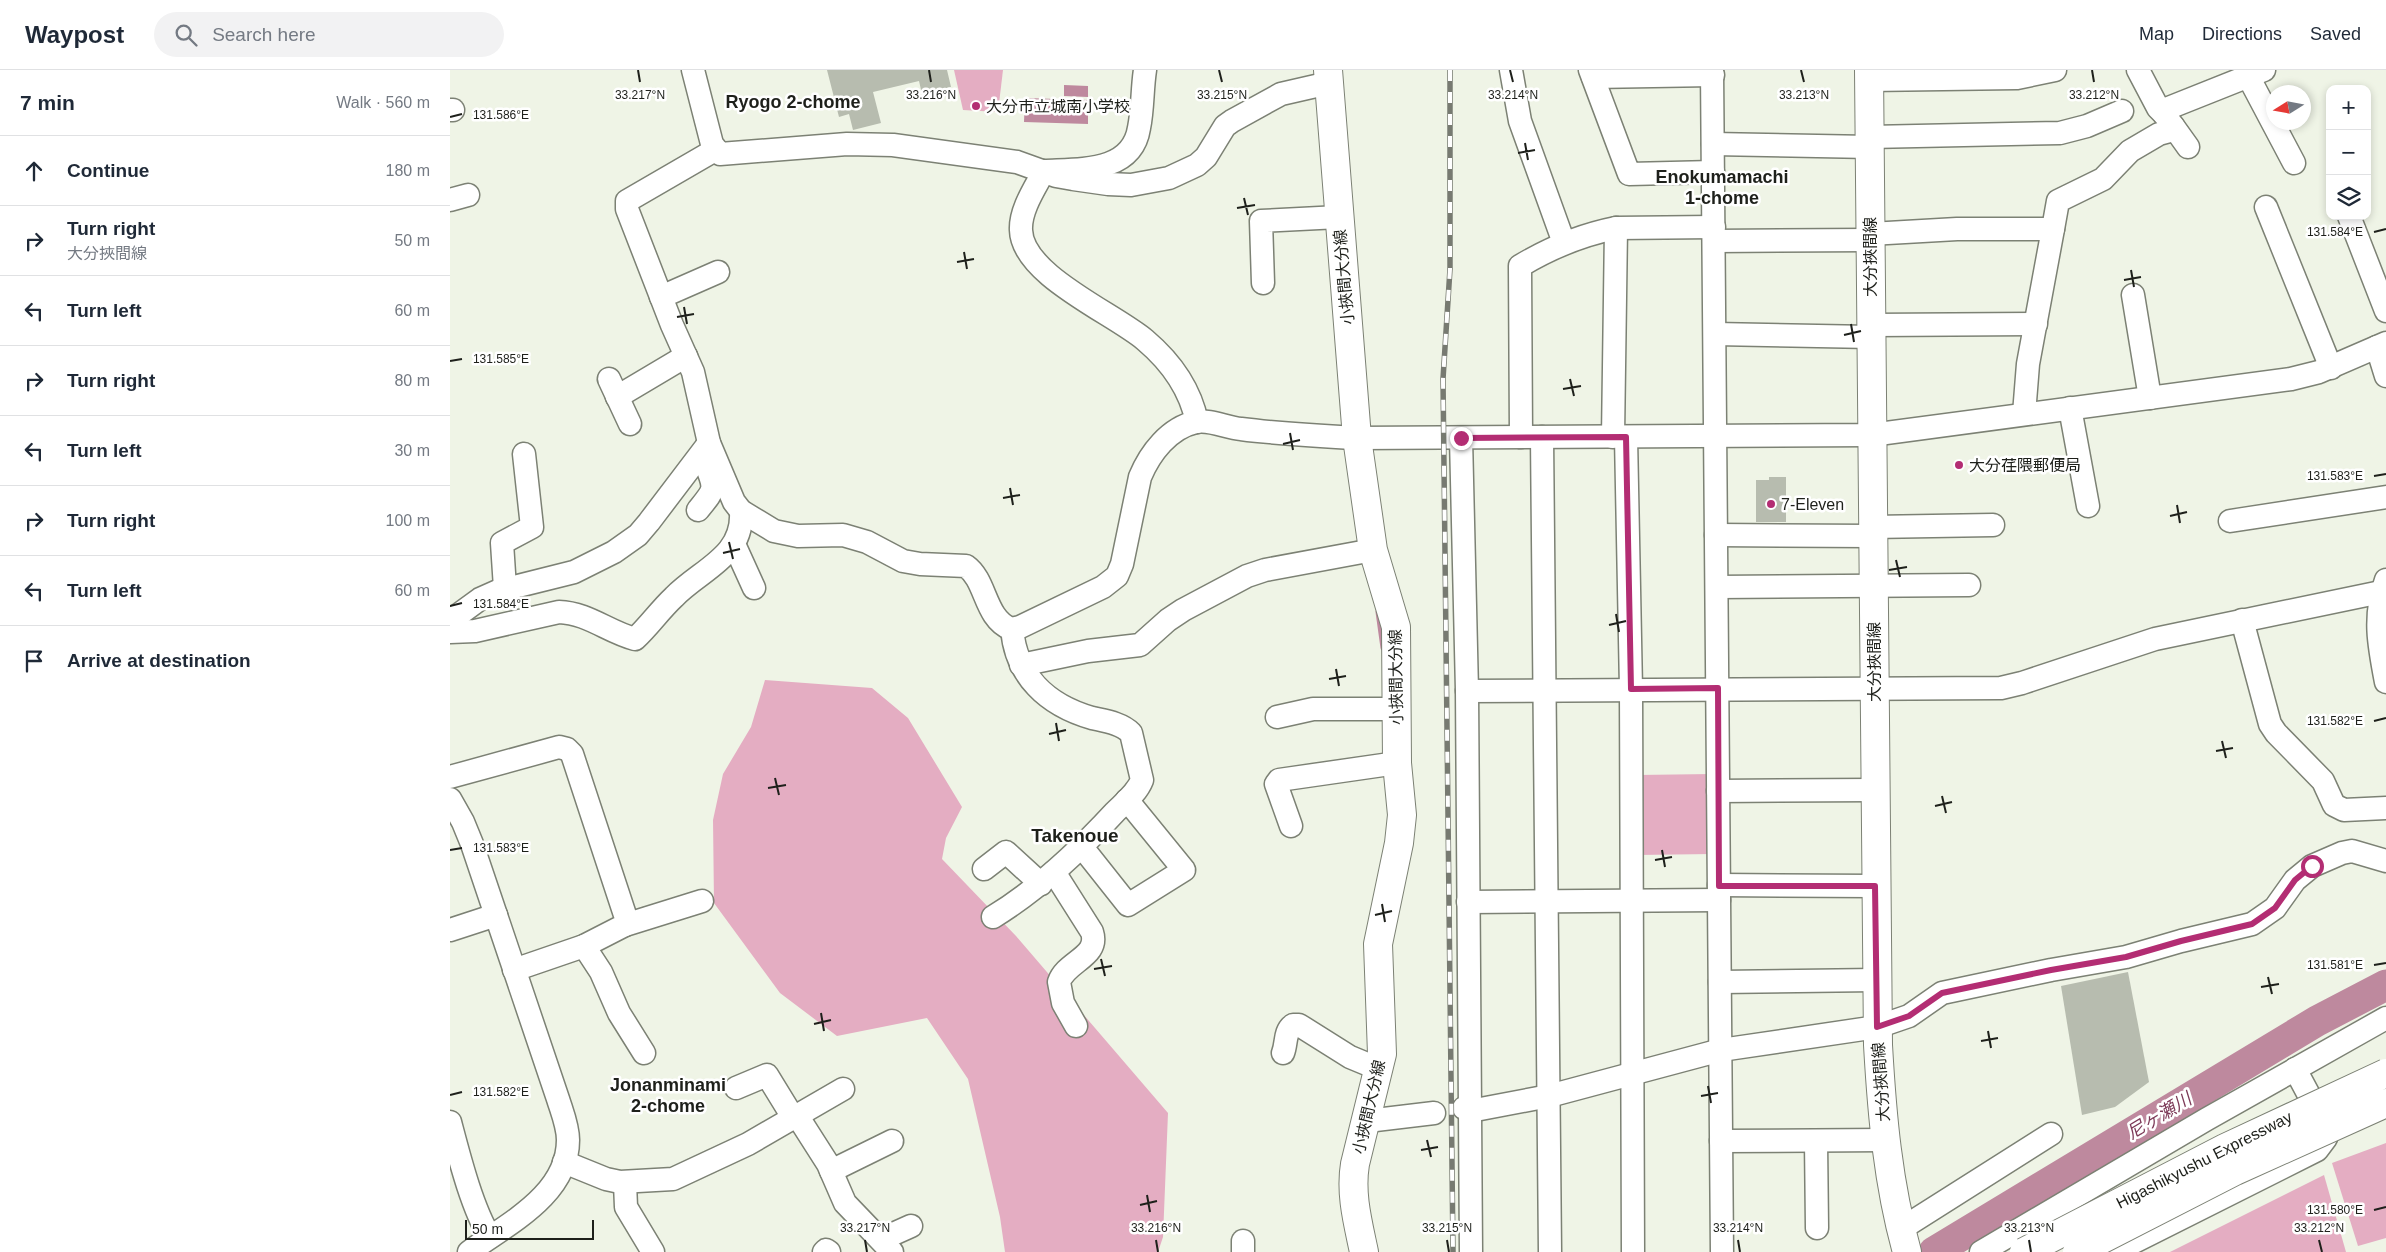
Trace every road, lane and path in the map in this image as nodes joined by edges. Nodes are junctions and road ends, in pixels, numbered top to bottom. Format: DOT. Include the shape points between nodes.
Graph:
graph roads {
  1 [pos="693,70"];
  2 [pos="1145,70"];
  3 [pos="1511,70"];
  4 [pos="2055,70"];
  5 [pos="2138,70"];
  6 [pos="1712,72"];
  7 [pos="1672,73"];
  8 [pos="2256,73"];
  9 [pos="1592,74"];
  10 [pos="1869,75"];
  11 [pos="1328,77"];
  12 [pos="2122,111"];
  13 [pos="2168,120"];
  14 [pos="1870,142"];
  15 [pos="1713,144"];
  16 [pos="2188,147"];
  17 [pos="715,150"];
  18 [pos="2294,162"];
  19 [pos="1044,171"];
  20 [pos="1713,172"];
  21 [pos="2266,207"];
  22 [pos="1339,217"];
  23 [pos="2351,220"];
  24 [pos="1616,228"];
  25 [pos="2053,230"];
  26 [pos="1714,234"];
  27 [pos="1870,237"];
  28 [pos="1564,243"];
  29 [pos="718,272"];
  30 [pos="1263,283"];
  31 [pos="2134,295"];
  32 [pos="661,298"];
  33 [pos="2386,312"];
  34 [pos="2036,324"];
  35 [pos="1871,331"];
  36 [pos="1715,334"];
  37 [pos="2381,345"];
  38 [pos="686,356"];
  39 [pos="2330,368"];
  40 [pos="2386,376"];
  41 [pos="2150,398"];
  42 [pos="2070,408"];
  43 [pos="2024,414"];
  44 [pos="1197,422"];
  45 [pos="630,424"];
  46 [pos="1871,435"];
  47 [pos="1715,436"];
  48 [pos="1532,437"];
  49 [pos="1619,437"];
  50 [pos="1357,438"];
  51 [pos="1461,438"];
  52 [pos="705,448"];
  53 [pos="524,454"];
  54 [pos="2386,497"];
  55 [pos="2088,506"];
  56 [pos="698,510"];
  57 [pos="741,511"];
  58 [pos="2230,521"];
  59 [pos="1993,525"];
  60 [pos="1872,531"];
  61 [pos="1716,535"];
  62 [pos="734,544"];
  63 [pos="1374,550"];
  64 [pos="1969,585"];
  65 [pos="1873,586"];
  66 [pos="2384,586"];
  67 [pos="1717,587"];
  68 [pos="506,588"];
  69 [pos="754,588"];
  70 [pos="2242,620"];
  71 [pos="450,621"];
  72 [pos="1012,628"];
  73 [pos="450,632"];
  74 [pos="1021,665"];
  75 [pos="2386,682"];
  76 [pos="1718,688"];
  77 [pos="1631,689"];
  78 [pos="1874,689"];
  79 [pos="1467,690"];
  80 [pos="1546,690"];
  81 [pos="1397,709"];
  82 [pos="1276,717"];
  83 [pos="1397,763"];
  84 [pos="450,777"];
  85 [pos="1874,790"];
  86 [pos="1718,792"];
  87 [pos="450,799"];
  88 [pos="1127,800"];
  89 [pos="2386,808"];
  90 [pos="1290,826"];
  91 [pos="1082,847"];
  92 [pos="2386,861"];
  93 [pos="984,869"];
  94 [pos="1048,878"];
  95 [pos="1875,886"];
  96 [pos="1719,893"];
  97 [pos="702,901"];
  98 [pos="1548,901"];
  99 [pos="1632,901"];
  100 [pos="1468,902"];
  101 [pos="496,915"];
  102 [pos="992,917"];
  103 [pos="625,925"];
  104 [pos="450,930"];
  105 [pos="584,946"];
  106 [pos="514,970"];
  107 [pos="1876,980"];
  108 [pos="1720,982"];
  109 [pos="2386,1018"];
  110 [pos="1076,1026"];
  111 [pos="1877,1027"];
  112 [pos="1720,1050"];
  113 [pos="644,1053"];
  114 [pos="1283,1054"];
  115 [pos="1379,1069"];
  116 [pos="2295,1069"];
  117 [pos="1633,1073"];
  118 [pos="2386,1073"];
  119 [pos="736,1088"];
  120 [pos="843,1089"];
  121 [pos="1549,1096"];
  122 [pos="2386,1103"];
  123 [pos="1467,1110"];
  124 [pos="1434,1113"];
  125 [pos="796,1118"];
  126 [pos="1367,1121"];
  127 [pos="450,1122"];
  128 [pos="2050,1134"];
  129 [pos="1885,1140"];
  130 [pos="892,1141"];
  131 [pos="1721,1141"];
  132 [pos="1816,1141"];
  133 [pos="564,1162"];
  134 [pos="830,1171"];
  135 [pos="625,1183"];
  136 [pos="911,1226"];
  137 [pos="1817,1228"];
  138 [pos="490,1237"];
  139 [pos="1900,1244"];
  140 [pos="887,1246"];
  141 [pos="469,1252"];
  142 [pos="653,1252"];
  143 [pos="824,1252"];
  144 [pos="829,1252"];
  145 [pos="1364,1252"];
  146 [pos="1471,1252"];
  147 [pos="1550,1252"];
  148 [pos="1633,1252"];
  149 [pos="1722,1252"];
  150 [pos="1981,1252"];
  151 [pos="2024,1252"];
  152 [pos="2077,1252"];
  153 [pos="2114,1252"];
  1 -- 17 [label="street"];
  2 -- 19 [label="street" via="1139,128 1134,144 1123,158 1093,167"];
  3 -- 28 [label="street" via="1520,122"];
  4 -- 10 [label="street" via="2017,78"];
  5 -- 13 [label="street"];
  6 -- 7 [label="street"];
  6 -- 15 [label="street"];
  7 -- 9 [label="street"];
  8 -- 13 [label="street" via="2166,109"];
  8 -- 18 [label="street"];
  9 -- 20 [label="street" via="1629,174"];
  10 -- 14 [label="main road, 大分挾間線"];
  11 -- 19 [label="street" via="1281,94 1232,121 1225,126 1206,157 1185,172 1169,178 1131,185 1108,184 1056,176"];
  11 -- 22 [label="main road, 小挾間大分線"];
  12 -- 14 [label="street" via="2060,133"];
  13 -- 16 [label="street"];
  13 -- 25 [label="street" via="2170,130 2130,151 2103,179 2058,201"];
  14 -- 15 [label="street"];
  14 -- 27 [label="main road, 大分挾間線"];
  15 -- 20 [label="street"];
  17 -- 19 [label="street" via="728,155 847,144 886,144 1017,162"];
  17 -- 32 [label="street" via="627,201 626,209"];
  19 -- 44 [label="street" via="1022,220 1021,236 1026,250 1049,275 1135,332 1161,355 1188,392"];
  20 -- 26 [label="street"];
  21 -- 39 [label="street"];
  22 -- 30 [label="street" via="1261,221"];
  22 -- 50 [label="main road, 小挾間大分線"];
  23 -- 33 [label="street"];
  24 -- 26 [label="street"];
  24 -- 28 [label="street"];
  24 -- 49 [label="street"];
  25 -- 27 [label="street" via="1957,229"];
  25 -- 34 [label="street"];
  26 -- 27 [label="street"];
  26 -- 36 [label="street"];
  27 -- 35 [label="main road, 大分挾間線"];
  28 -- 48 [label="street" via="1520,266 1518,271"];
  29 -- 32 [label="street"];
  31 -- 41 [label="street"];
  32 -- 38 [label="street"];
  34 -- 35 [label="street"];
  34 -- 43 [label="street" via="2028,364"];
  35 -- 36 [label="street"];
  35 -- 46 [label="main road, 大分挾間線"];
  36 -- 47 [label="street"];
  37 -- 39 [label="street"];
  37 -- 40 [label="street"];
  38 -- 45 [label="street" via="613,388"];
  38 -- 52 [label="street" via="696,383"];
  39 -- 41 [label="street" via="2291,379"];
  41 -- 42 [label="street"];
  42 -- 43 [label="street"];
  42 -- 55 [label="street"];
  43 -- 46 [label="street"];
  44 -- 50 [label="street" via="1291,435"];
  44 -- 72 [label="street" via="1170,435 1144,468 1117,576 1095,591"];
  46 -- 47 [label="street"];
  46 -- 60 [label="main road, 大分挾間線"];
  47 -- 49 [label="street"];
  47 -- 61 [label="street"];
  48 -- 49 [label="street"];
  48 -- 51 [label="street"];
  48 -- 80 [label="street"];
  49 -- 77 [label="street"];
  50 -- 51 [label="street"];
  50 -- 63 [label="main road, 小挾間大分線"];
  51 -- 79 [label="street"];
  52 -- 56 [label="street" via="714,491"];
  52 -- 57 [label="street"];
  52 -- 68 [label="street" via="649,522 628,543 574,572"];
  53 -- 68 [label="street" via="532,528 502,543"];
  54 -- 58 [label="street"];
  57 -- 62 [label="street" via="742,523"];
  57 -- 72 [label="street" via="774,531 798,536 843,536 867,542 903,562 966,566 973,573 991,610 1006,627"];
  59 -- 60 [label="street"];
  60 -- 61 [label="street"];
  60 -- 65 [label="main road, 大分挾間線"];
  61 -- 67 [label="street"];
  62 -- 69 [label="street"];
  62 -- 73 [label="street" via="717,563 674,596 635,640 570,612"];
  63 -- 74 [label="street" via="1247,576 1183,610 1140,645 1088,651"];
  63 -- 81 [label="main road, 小挾間大分線" via="1396,626"];
  64 -- 65 [label="street"];
  65 -- 67 [label="street"];
  65 -- 78 [label="main road, 大分挾間線"];
  66 -- 70 [label="street"];
  66 -- 75 [label="street" via="2377,614 2377,632"];
  67 -- 76 [label="street"];
  68 -- 71 [label="street" via="480,600"];
  70 -- 78 [label="street" via="2155,639 2001,688"];
  70 -- 89 [label="street" via="2267,715 2276,732 2323,782 2334,805 2344,810"];
  72 -- 74 [label="street" via="1014,648"];
  74 -- 88 [label="street" via="1037,688 1053,700 1074,711 1122,726 1131,733 1142,780"];
  76 -- 77 [label="street"];
  76 -- 78 [label="street"];
  76 -- 86 [label="street"];
  77 -- 80 [label="street"];
  77 -- 99 [label="street"];
  78 -- 85 [label="main road, 大分挾間線"];
  79 -- 80 [label="street"];
  79 -- 100 [label="street"];
  80 -- 98 [label="street"];
  81 -- 82 [label="street" via="1319,709"];
  81 -- 83 [label="main road, 小挾間大分線"];
  83 -- 90 [label="street" via="1279,780 1276,784"];
  83 -- 115 [label="main road, 小挾間大分線" via="1401,828 1378,944 1382,1037"];
  84 -- 103 [label="street" via="559,747 570,751 626,918"];
  85 -- 86 [label="street"];
  85 -- 95 [label="main road, 大分挾間線"];
  86 -- 96 [label="street"];
  87 -- 101 [label="street" via="468,832"];
  88 -- 91 [label="street"];
  88 -- 91 [label="street" via="1184,870 1128,905"];
  91 -- 94 [label="street"];
  92 -- 111 [label="street" via="2352,851 2342,853 2312,866 2295,880 2275,908 2252,924 2126,957 1942,993 1909,1016"];
  93 -- 94 [label="street" via="1006,852"];
  94 -- 102 [label="street"];
  94 -- 110 [label="street" via="1092,932 1094,939 1089,951 1068,968 1059,982 1063,1003"];
  95 -- 96 [label="street"];
  95 -- 107 [label="main road, 大分挾間線"];
  96 -- 99 [label="street"];
  96 -- 108 [label="street"];
  97 -- 103 [label="street"];
  98 -- 99 [label="street"];
  98 -- 100 [label="street"];
  98 -- 121 [label="street"];
  99 -- 117 [label="street"];
  100 -- 123 [label="street"];
  101 -- 104 [label="street"];
  101 -- 106 [label="street"];
  103 -- 105 [label="street"];
  105 -- 106 [label="street"];
  105 -- 113 [label="street"];
  106 -- 133 [label="street" via="566,1127 568,1141"];
  107 -- 108 [label="street"];
  107 -- 111 [label="main road, 大分挾間線"];
  108 -- 112 [label="street"];
  109 -- 116 [label="street"];
  111 -- 112 [label="street"];
  111 -- 129 [label="main road, 大分挾間線"];
  112 -- 117 [label="street"];
  112 -- 131 [label="street"];
  114 -- 115 [label="street" via="1286,1033 1293,1024 1350,1057"];
  115 -- 126 [label="main road, 小挾間大分線"];
  116 -- 150 [label="street"];
  116 -- 153 [label="street" via="2326,1128 2326,1138 2317,1150"];
  117 -- 121 [label="street"];
  117 -- 148 [label="street"];
  118 -- 151 [label="main road, Higashikyushu Expressway, bridge" via="2225,1148"];
  119 -- 125 [label="street" via="767,1075"];
  120 -- 125 [label="street"];
  121 -- 123 [label="street"];
  121 -- 147 [label="street"];
  122 -- 152 [label="main road, Higashikyushu Expressway, bridge" via="2235,1171"];
  123 -- 146 [label="street"];
  124 -- 126 [label="street"];
  125 -- 134 [label="street"];
  125 -- 135 [label="street" via="682,1176"];
  126 -- 145 [label="main road, 小挾間大分線" via="1353,1183"];
  127 -- 138 [label="street" via="473,1197"];
  128 -- 139 [label="street"];
  129 -- 132 [label="street"];
  129 -- 139 [label="main road, 大分挾間線"];
  130 -- 134 [label="street"];
  131 -- 132 [label="street"];
  131 -- 149 [label="street"];
  132 -- 137 [label="street"];
  133 -- 135 [label="street"];
  133 -- 138 [label="street" via="543,1197"];
  134 -- 140 [label="street" via="845,1203"];
  135 -- 142 [label="street" via="626,1208"];
  136 -- 140 [label="street"];
  138 -- 141 [label="street"];
  143 -- 144 [label="street"];
}
